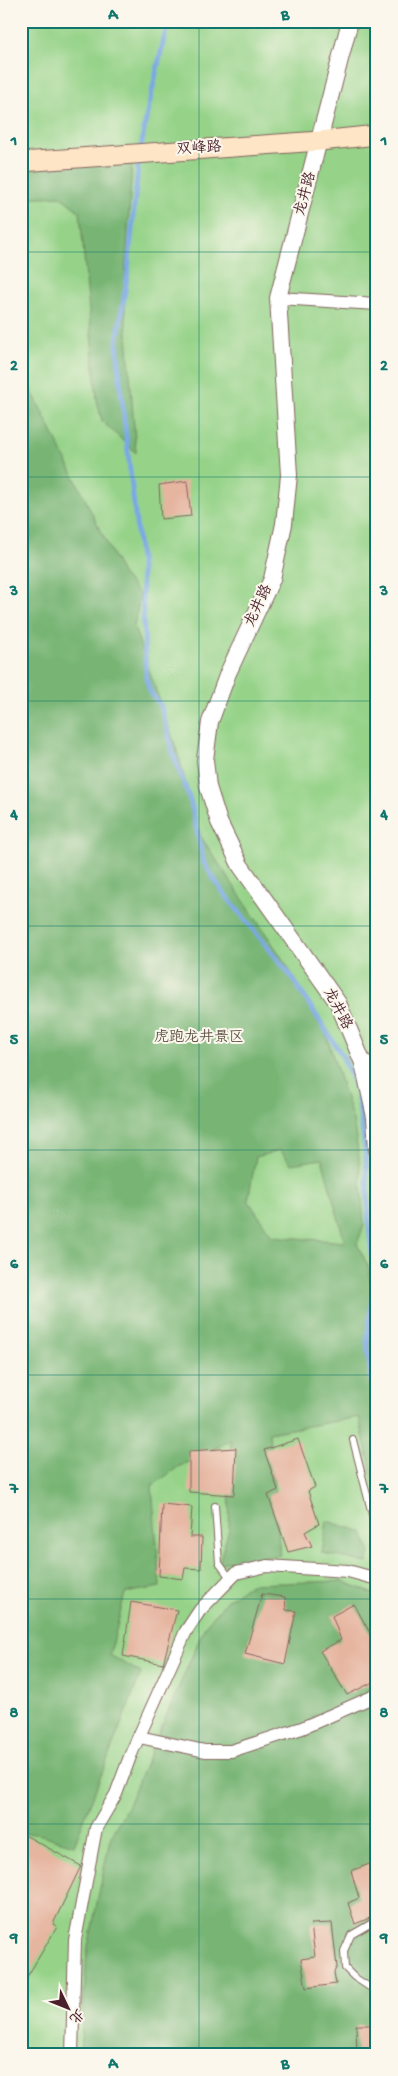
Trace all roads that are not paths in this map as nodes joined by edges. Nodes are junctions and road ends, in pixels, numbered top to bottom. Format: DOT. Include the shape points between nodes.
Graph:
graph roads {
  1 [pos="350,21"];
  2 [pos="377,135"];
  3 [pos="320,141"];
  4 [pos="21,162"];
  5 [pos="278,298"];
  6 [pos="377,304"];
  7 [pos="370,1062"];
  8 [pos="377,1150"];
  9 [pos="354,1440"];
  10 [pos="215,1506"];
  11 [pos="377,1534"];
  12 [pos="230,1578"];
  13 [pos="377,1579"];
  14 [pos="377,1694"];
  15 [pos="139,1737"];
  16 [pos="377,1920"];
  17 [pos="377,1992"];
  18 [pos="72,2055"];
  1 -- 3 [label="street, 龙井路"];
  2 -- 3 [label="main road, 双峰路"];
  3 -- 4 [label="main road, 双峰路"];
  3 -- 5 [label="street, 龙井路"];
  5 -- 6 [label="street"];
  5 -- 7 [label="street, 龙井路" via="289,475 284,524 272,579 228,673 210,722 205,760 208,787 219,822 240,866 338,1003"];
  7 -- 8 [label="street, 龙井路"];
  9 -- 11 [label="lane"];
  10 -- 12 [label="lane" via="220,1563"];
  12 -- 13 [label="street" via="236,1573 267,1566 348,1570"];
  12 -- 15 [label="street" via="200,1610 186,1632"];
  14 -- 15 [label="street" via="302,1728 231,1751 205,1751"];
  15 -- 18 [label="street" via="116,1794 96,1828 75,1940"];
  16 -- 17 [label="lane" via="351,1935 344,1951 345,1968 354,1978"];
}
